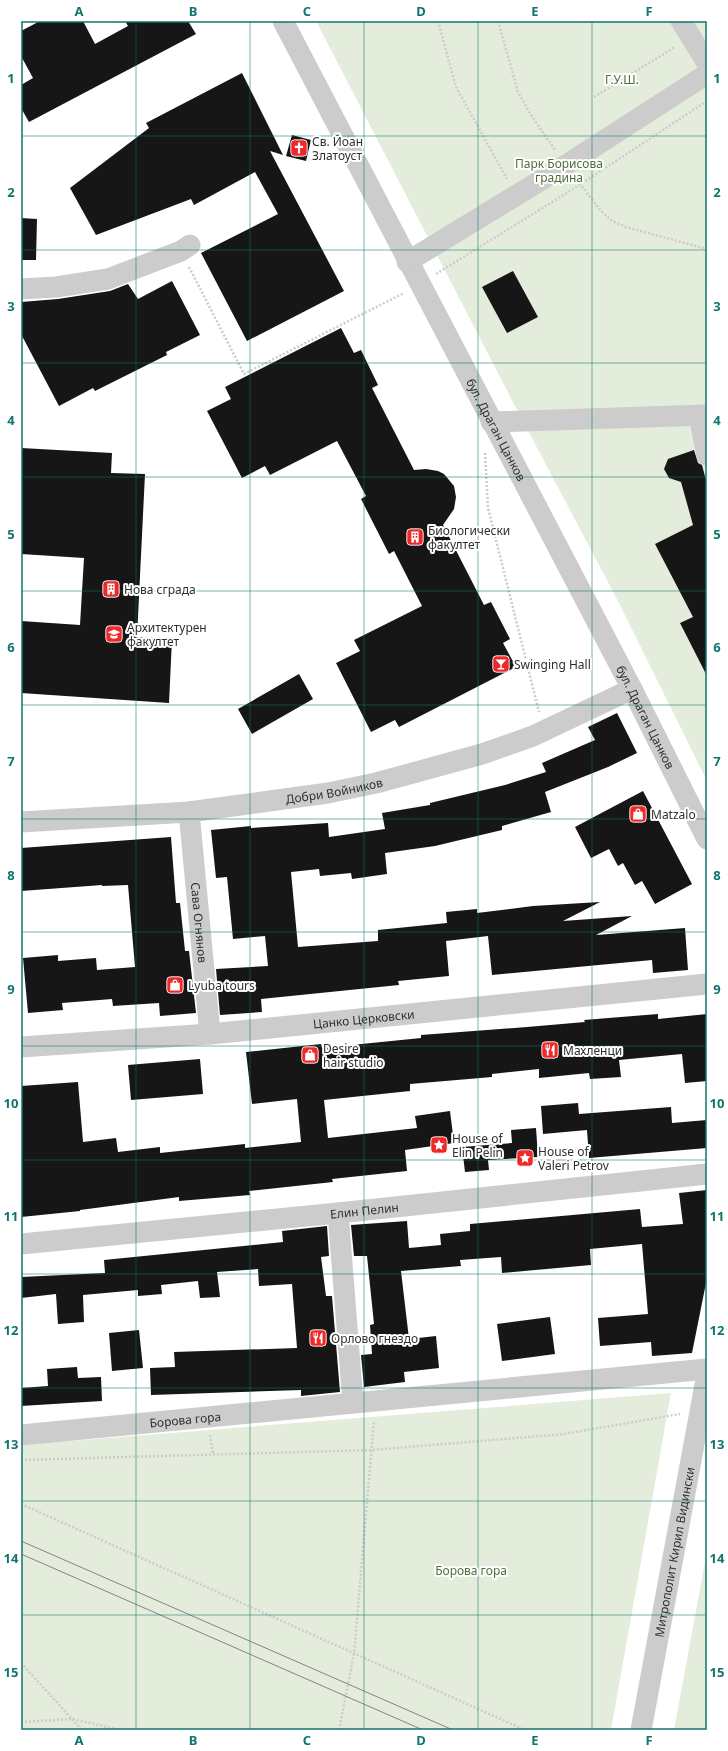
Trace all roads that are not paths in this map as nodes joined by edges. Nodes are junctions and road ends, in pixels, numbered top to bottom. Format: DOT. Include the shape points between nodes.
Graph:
graph roads {
  1 [pos="282,21"];
  2 [pos="686,29"];
  3 [pos="707,63"];
  4 [pos="707,74"];
  5 [pos="186,248"];
  6 [pos="407,262"];
  7 [pos="21,289"];
  8 [pos="703,415"];
  9 [pos="491,422"];
  10 [pos="707,455"];
  11 [pos="632,689"];
  12 [pos="189,812"];
  13 [pos="21,822"];
  14 [pos="707,839"];
  15 [pos="707,984"];
  16 [pos="210,1034"];
  17 [pos="21,1047"];
  18 [pos="707,1174"];
  19 [pos="338,1213"];
  20 [pos="21,1244"];
  21 [pos="707,1369"];
  22 [pos="707,1374"];
  23 [pos="353,1403"];
  24 [pos="21,1435"];
  25 [pos="641,1730"];
  1 -- 6 [label="street, бул. Драган Цанков"];
  2 -- 3 [label="street"];
  4 -- 6 [label="street" via="566,165"];
  5 -- 7 [label="street" via="108,279 56,287"];
  6 -- 9 [label="street, бул. Драган Цанков"];
  8 -- 9 [label="street"];
  8 -- 10 [label="street"];
  9 -- 11 [label="street, бул. Драган Цанков"];
  11 -- 12 [label="street, Добри Войников" via="544,732 482,754 376,783 328,793"];
  11 -- 14 [label="street, бул. Драган Цанков"];
  12 -- 13 [label="street, Добри Войников"];
  12 -- 16 [label="street, Сава Огнянов"];
  15 -- 16 [label="street, Цанко Церковски"];
  16 -- 17 [label="street, Цанко Церковски"];
  18 -- 19 [label="street, Елин Пелин"];
  19 -- 20 [label="street, Елин Пелин"];
  19 -- 23 [label="street"];
  21 -- 23 [label="street, Борова гора"];
  22 -- 25 [label="street, Митрополит Кирил Видински"];
  23 -- 24 [label="street, Борова гора"];
}
